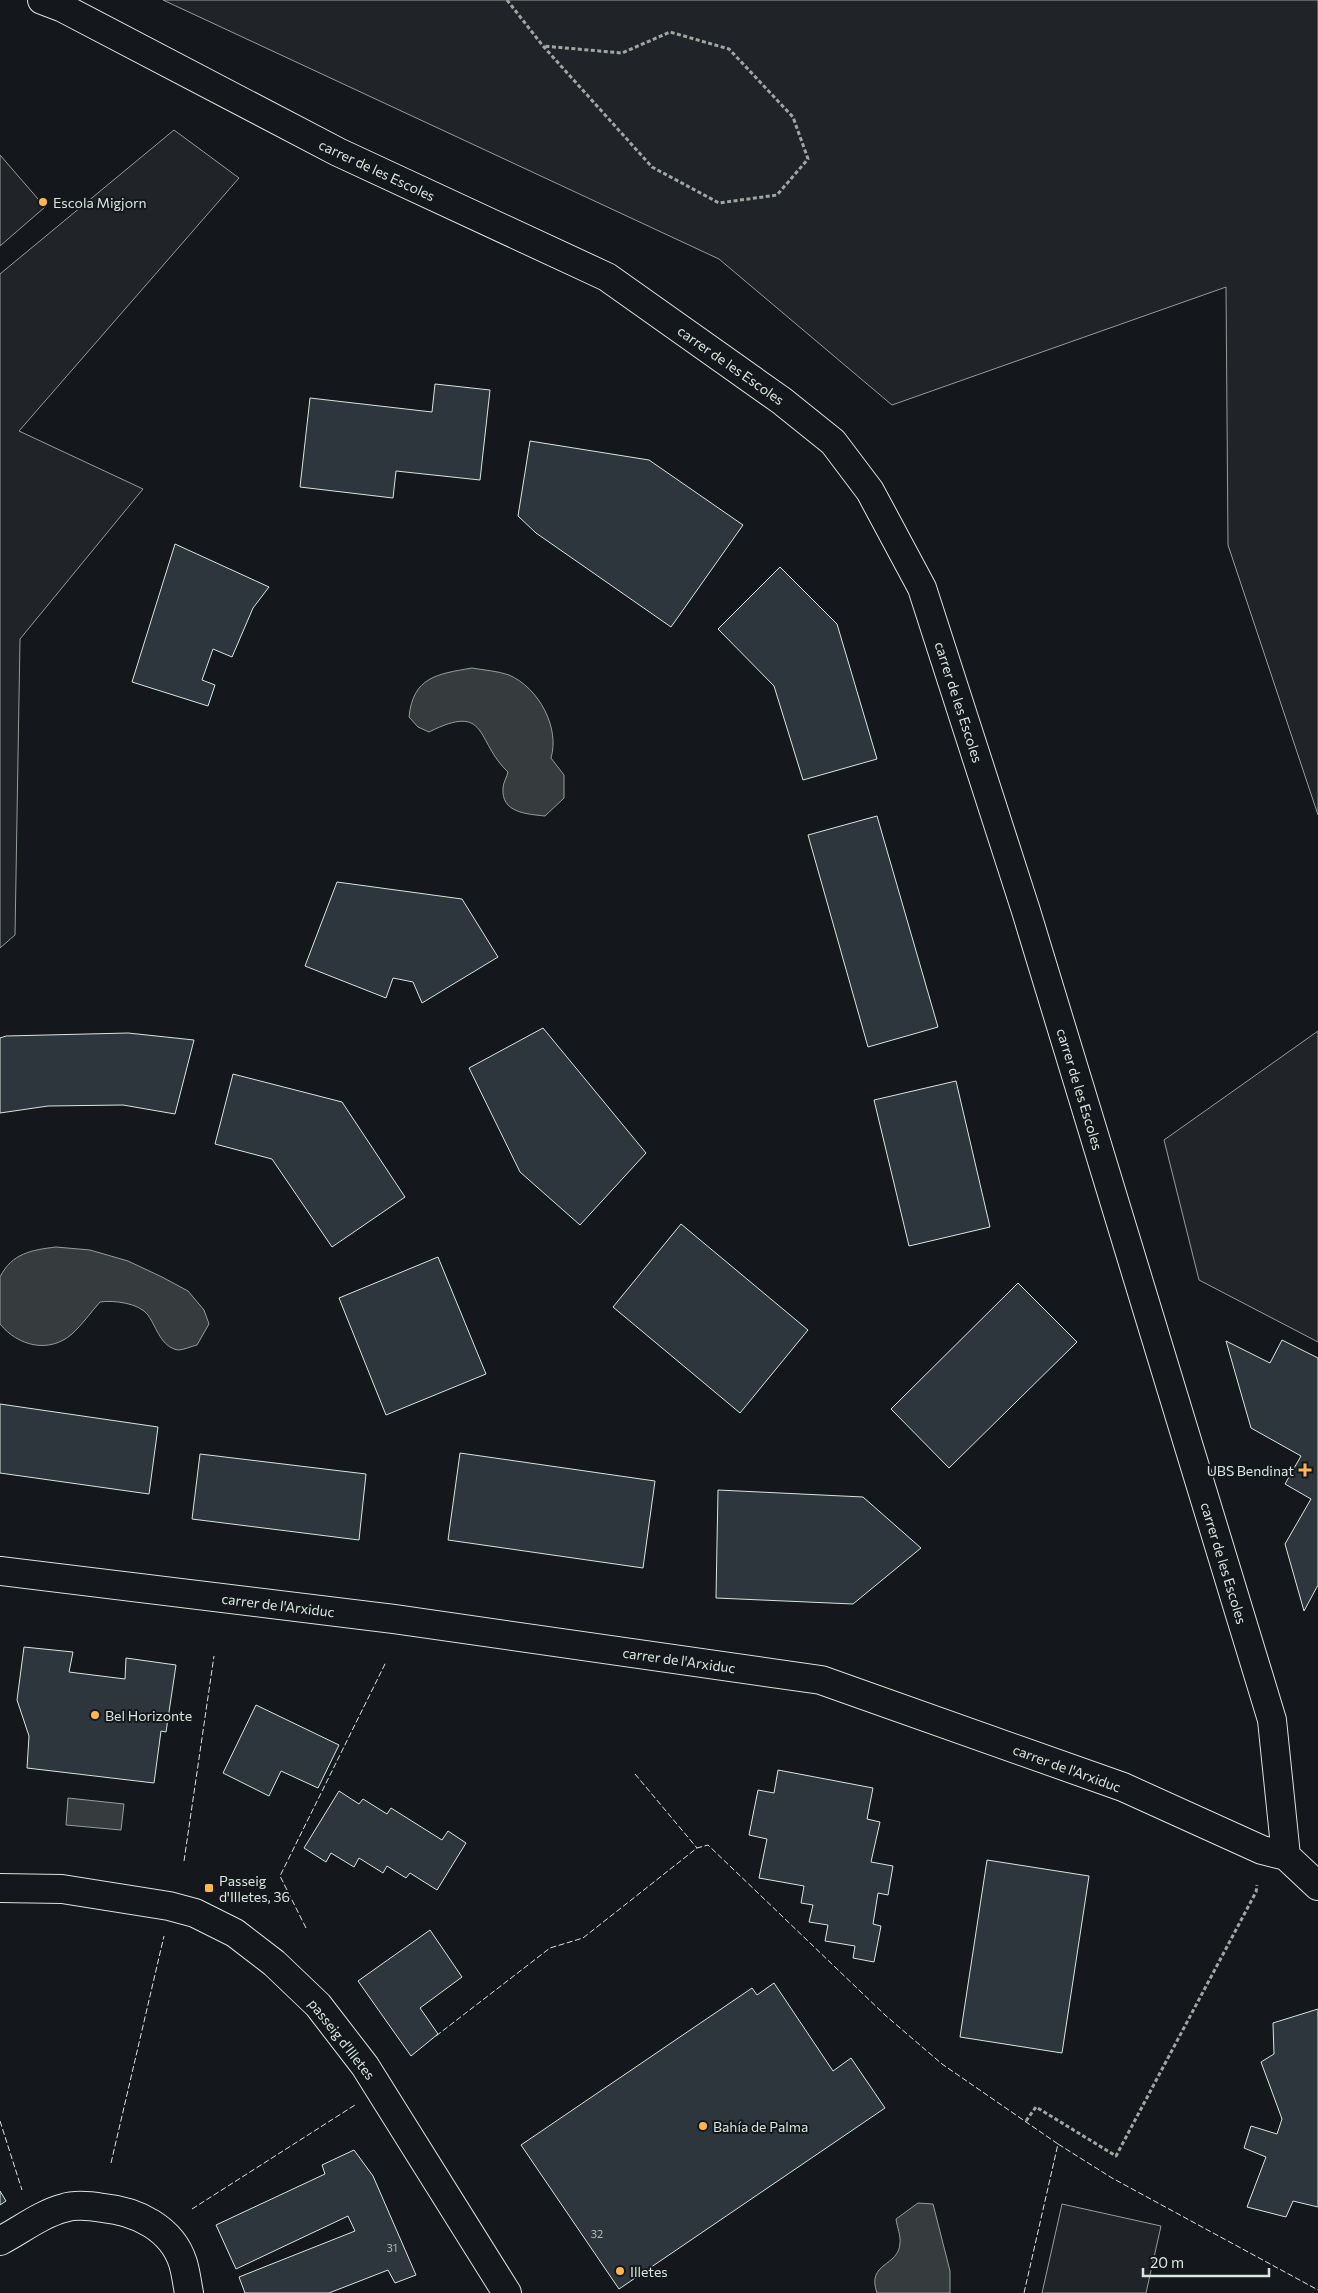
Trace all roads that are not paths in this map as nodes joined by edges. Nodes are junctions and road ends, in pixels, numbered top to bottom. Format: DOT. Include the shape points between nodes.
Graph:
graph roads {
  1 [pos="42,0"];
  2 [pos="0,1572"];
  3 [pos="1274,1853"];
  4 [pos="1318,1886"];
  5 [pos="0,1888"];
  6 [pos="0,2241"];
  7 [pos="189,2293"];
  8 [pos="507,2293"];
  1 -- 3 [label="street, carrer de les Escoles" via="338,152 607,277 782,401 833,442 870,491 922,588 1026,911 1272,1720"];
  2 -- 3 [label="street, carrer de l'Arxiduc" via="394,1619 821,1680 1123,1787"];
  3 -- 4 [label="street, carrer de l'Arxiduc"];
  5 -- 8 [label="street, passeig d'Illetes" via="62,1889 195,1913 235,1933 274,1963 318,2005 365,2066"];
  6 -- 7 [label="street" via="41,2216 66,2207 134,2213 153,2224 170,2240 182,2261"];
}
